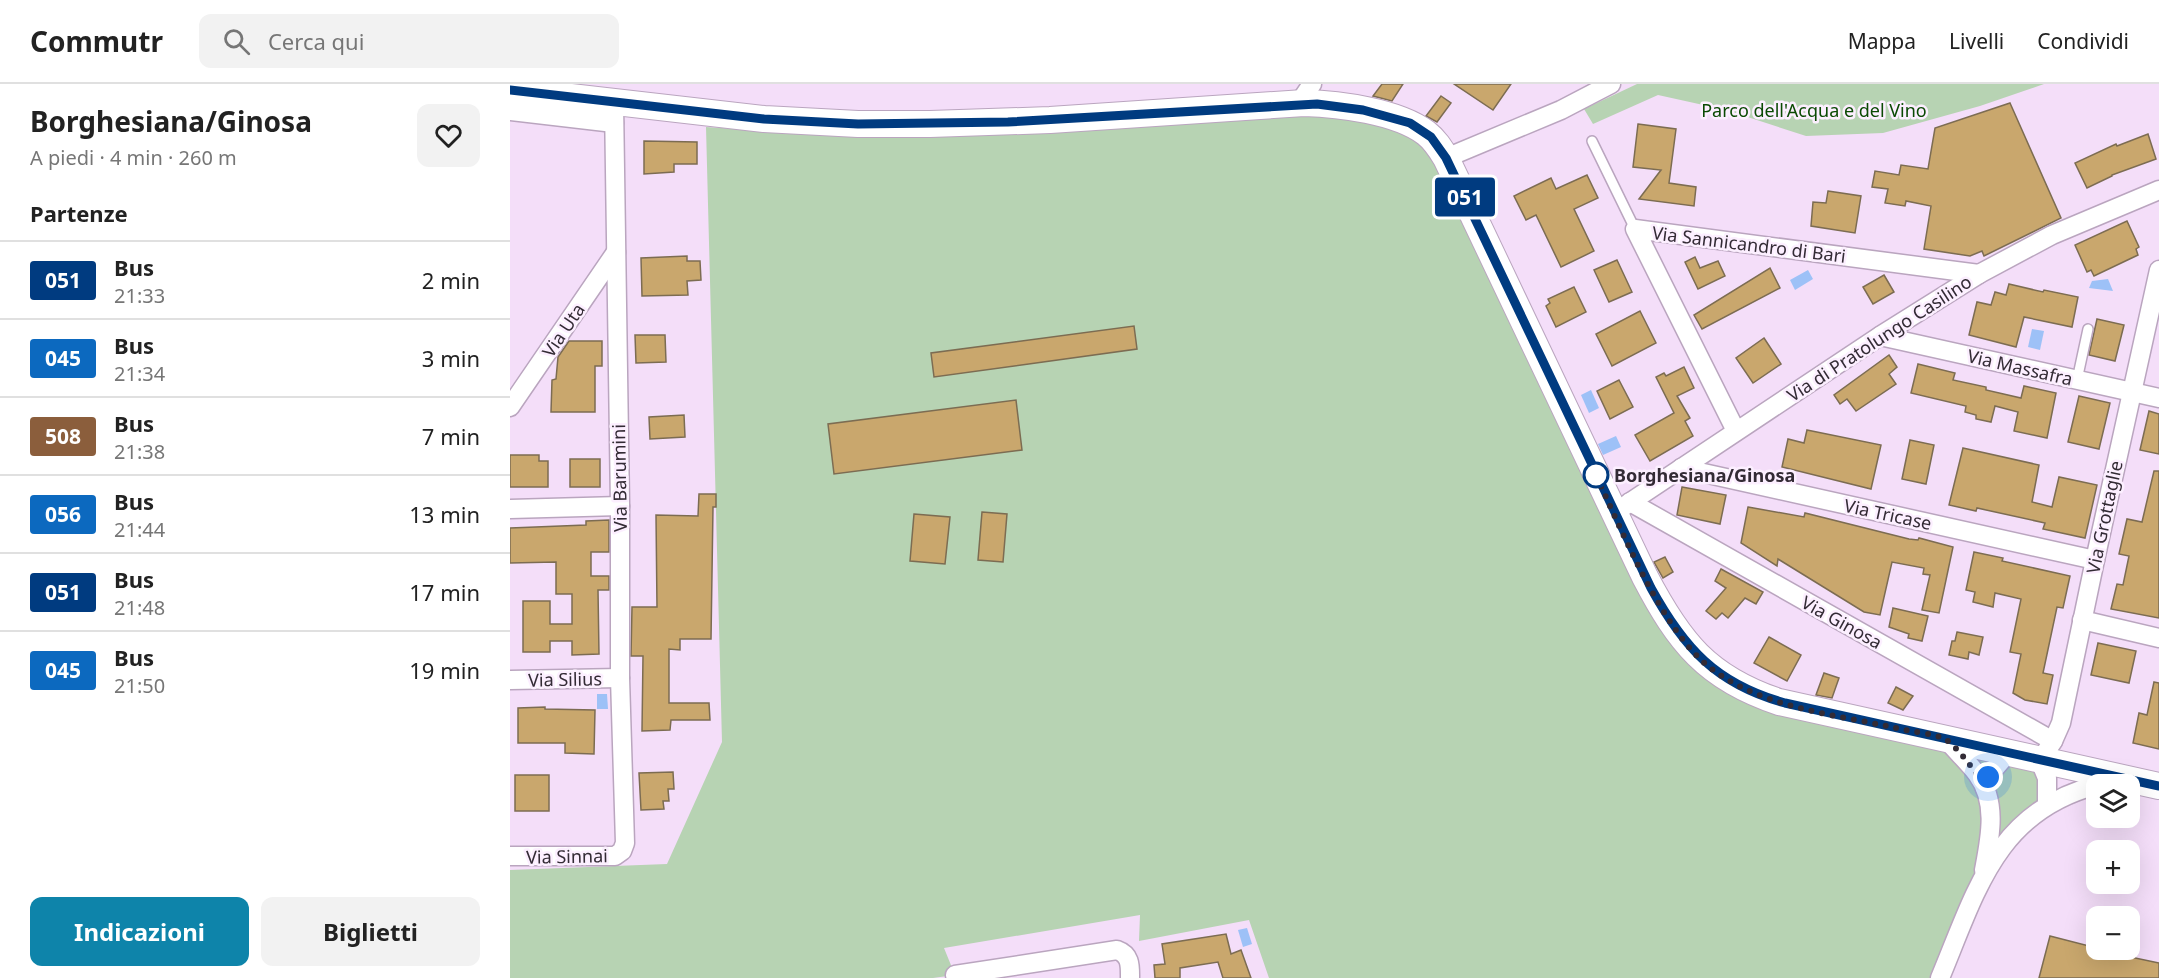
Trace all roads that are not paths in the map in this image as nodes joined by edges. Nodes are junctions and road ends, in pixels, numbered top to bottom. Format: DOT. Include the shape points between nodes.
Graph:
graph roads {
  1 [pos="1611,84"];
  2 [pos="510,90"];
  3 [pos="1305,94"];
  4 [pos="510,111"];
  5 [pos="614,113"];
  6 [pos="1592,141"];
  7 [pos="1446,158"];
  8 [pos="2159,190"];
  9 [pos="1635,230"];
  10 [pos="616,252"];
  11 [pos="2159,270"];
  12 [pos="1979,274"];
  13 [pos="2088,329"];
  14 [pos="1880,336"];
  15 [pos="2077,380"];
  16 [pos="2131,392"];
  17 [pos="2159,398"];
  18 [pos="510,407"];
  19 [pos="1736,431"];
  20 [pos="1681,468"];
  21 [pos="620,506"];
  22 [pos="1622,507"];
  23 [pos="510,509"];
  24 [pos="2095,560"];
  25 [pos="2082,620"];
  26 [pos="2159,638"];
  27 [pos="620,678"];
  28 [pos="510,680"];
  29 [pos="1946,739"];
  30 [pos="2047,751"];
  31 [pos="2008,753"];
  32 [pos="2110,774"];
  33 [pos="2140,782"];
  34 [pos="2159,786"];
  35 [pos="1985,788"];
  36 [pos="2086,788"];
  37 [pos="2047,805"];
  38 [pos="622,851"];
  39 [pos="510,856"];
  40 [pos="1982,877"];
  41 [pos="955,975"];
  42 [pos="1130,978"];
  43 [pos="1940,978"];
  1 -- 7 [label="street" via="1562,110"];
  2 -- 5 [label="street"];
  3 -- 5 [label="street" via="1050,120 892,124"];
  3 -- 7 [label="street" via="1399,119 1435,141"];
  4 -- 5 [label="street"];
  5 -- 10 [label="street, Via Barumini"];
  6 -- 9 [label="lane"];
  7 -- 22 [label="street"];
  8 -- 12 [label="street, Via di Pratolungo Casilino" via="2052,235"];
  9 -- 12 [label="street, Via Sannicandro di Bari"];
  9 -- 19 [label="street, Via Sannicandro di Bari"];
  10 -- 18 [label="street, Via Uta"];
  10 -- 21 [label="street, Via Barumini"];
  11 -- 16 [label="street, Via Grottaglie"];
  12 -- 14 [label="street, Via di Pratolungo Casilino"];
  13 -- 15 [label="lane"];
  14 -- 15 [label="street, Via Massafra"];
  14 -- 19 [label="street, Via di Pratolungo Casilino"];
  15 -- 16 [label="street, Via Massafra"];
  16 -- 17 [label="street, Via Massafra"];
  16 -- 24 [label="street, Via Grottaglie"];
  19 -- 20 [label="street, Via di Pratolungo Casilino"];
  20 -- 22 [label="street, Via di Pratolungo Casilino"];
  20 -- 24 [label="street, Via Tricase"];
  21 -- 23 [label="street"];
  21 -- 27 [label="street, Via Barumini"];
  22 -- 29 [label="street" via="1651,588 1680,635 1717,673 1779,702"];
  22 -- 30 [label="street, Via Ginosa"];
  24 -- 25 [label="street, Via Grottaglie"];
  25 -- 26 [label="street"];
  25 -- 30 [label="street, Via Grottaglie" via="2061,723"];
  27 -- 28 [label="street, Via Silius"];
  27 -- 38 [label="street, Via Barumini" via="625,843"];
  29 -- 31 [label="street"];
  29 -- 35 [label="street"];
  30 -- 31 [label="street"];
  30 -- 32 [label="street"];
  30 -- 37 [label="street"];
  31 -- 35 [label="street" via="1990,774"];
  33 -- 34 [label="street"];
  35 -- 40 [label="street" via="1991,820"];
  36 -- 37 [label="street"];
  37 -- 40 [label="street" via="2014,833"];
  38 -- 39 [label="street, Via Sinnai" via="615,856"];
  40 -- 43 [label="street"];
  41 -- 42 [label="street" via="1117,950 1128,959"];
}
